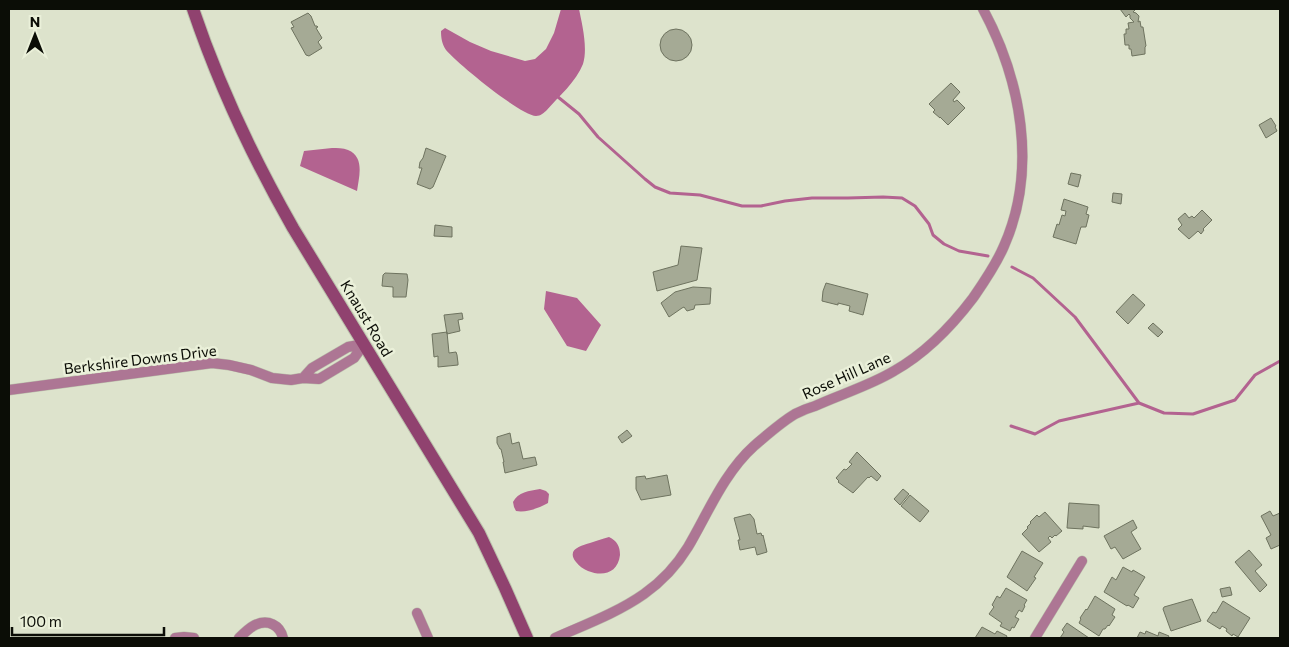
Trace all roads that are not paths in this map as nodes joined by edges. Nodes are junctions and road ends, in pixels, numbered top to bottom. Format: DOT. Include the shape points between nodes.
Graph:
graph roads {
  1 [pos="193,9"];
  2 [pos="983,9"];
  3 [pos="364,344"];
  4 [pos="9,390"];
  5 [pos="1082,561"];
  6 [pos="417,613"];
  7 [pos="175,638"];
  8 [pos="194,638"];
  9 [pos="240,638"];
  10 [pos="283,638"];
  11 [pos="428,638"];
  12 [pos="527,638"];
  13 [pos="555,638"];
  14 [pos="1035,638"];
  1 -- 3 [label="main road, Knaust Road" via="255,158 293,228"];
  2 -- 13 [label="street, Rose Hill Lane" via="1016,92 1022,130 1022,158 1014,217 1004,246 983,283 946,331 919,355 862,387 796,414 751,448 732,471 687,548 670,571 645,594"];
  3 -- 4 [label="street, Berkshire Downs Drive" via="354,358 319,379 272,378 251,370 212,363"];
  3 -- 12 [label="main road, Knaust Road" via="479,533"];
  5 -- 14 [label="street"];
  6 -- 11 [label="street"];
  7 -- 8 [label="street"];
  9 -- 10 [label="street" via="264,622 278,627"];
}
